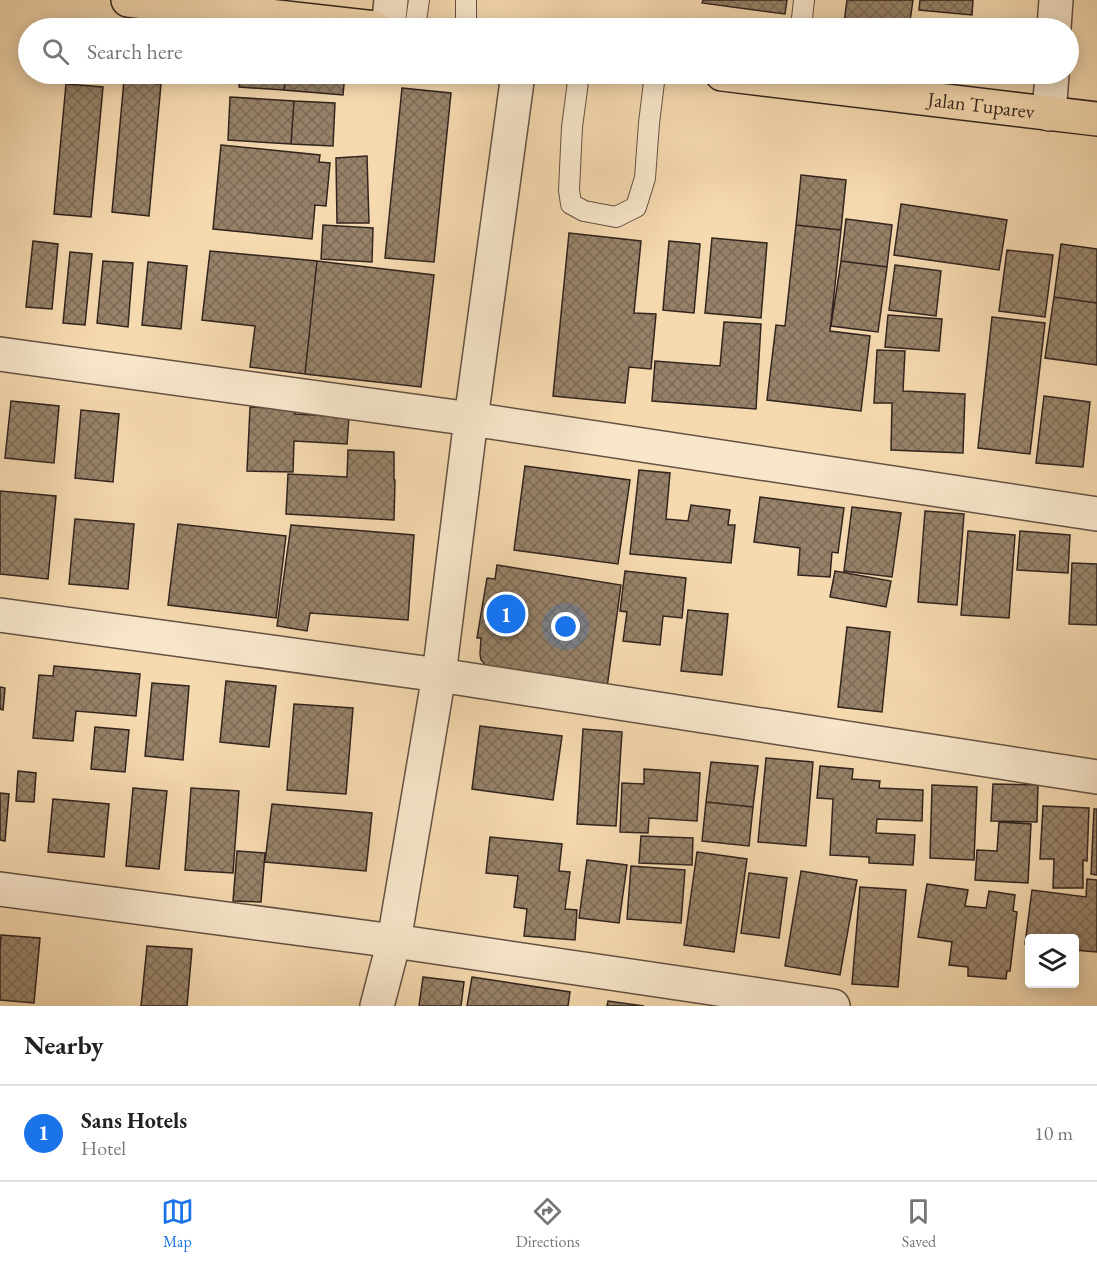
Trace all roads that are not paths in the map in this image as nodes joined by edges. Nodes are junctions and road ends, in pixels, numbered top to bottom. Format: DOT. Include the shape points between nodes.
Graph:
graph roads {
  1 [pos="128,0"];
  2 [pos="391,0"];
  3 [pos="419,0"];
  4 [pos="466,0"];
  5 [pos="804,0"];
  6 [pos="1056,0"];
  7 [pos="287,18"];
  8 [pos="389,18"];
  9 [pos="417,18"];
  10 [pos="466,18"];
  11 [pos="802,18"];
  12 [pos="1055,18"];
  13 [pos="517,84"];
  14 [pos="578,84"];
  15 [pos="654,84"];
  16 [pos="838,84"];
  17 [pos="1051,84"];
  18 [pos="1049,114"];
  19 [pos="1097,120"];
  20 [pos="0,354"];
  21 [pos="471,419"];
  22 [pos="1097,514"];
  23 [pos="0,615"];
  24 [pos="439,675"];
  25 [pos="1097,777"];
  26 [pos="0,889"];
  27 [pos="394,941"];
  28 [pos="377,1006"];
  29 [pos="833,1006"];
  1 -- 7 [label="main road"];
  2 -- 8 [label="street"];
  3 -- 9 [label="lane"];
  4 -- 10 [label="lane"];
  5 -- 11 [label="lane"];
  6 -- 12 [label="street"];
  13 -- 21 [label="street"];
  14 -- 15 [label="lane" via="572,127 571,204 584,211 616,217 636,207 645,178"];
  16 -- 18 [label="main road, Jalan Tuparev"];
  17 -- 18 [label="street"];
  18 -- 19 [label="main road, Jalan Tuparev"];
  20 -- 21 [label="street"];
  21 -- 22 [label="street"];
  21 -- 24 [label="street"];
  23 -- 24 [label="street"];
  24 -- 25 [label="street"];
  24 -- 27 [label="street"];
  26 -- 27 [label="street"];
  27 -- 28 [label="street"];
  27 -- 29 [label="street"];
}
